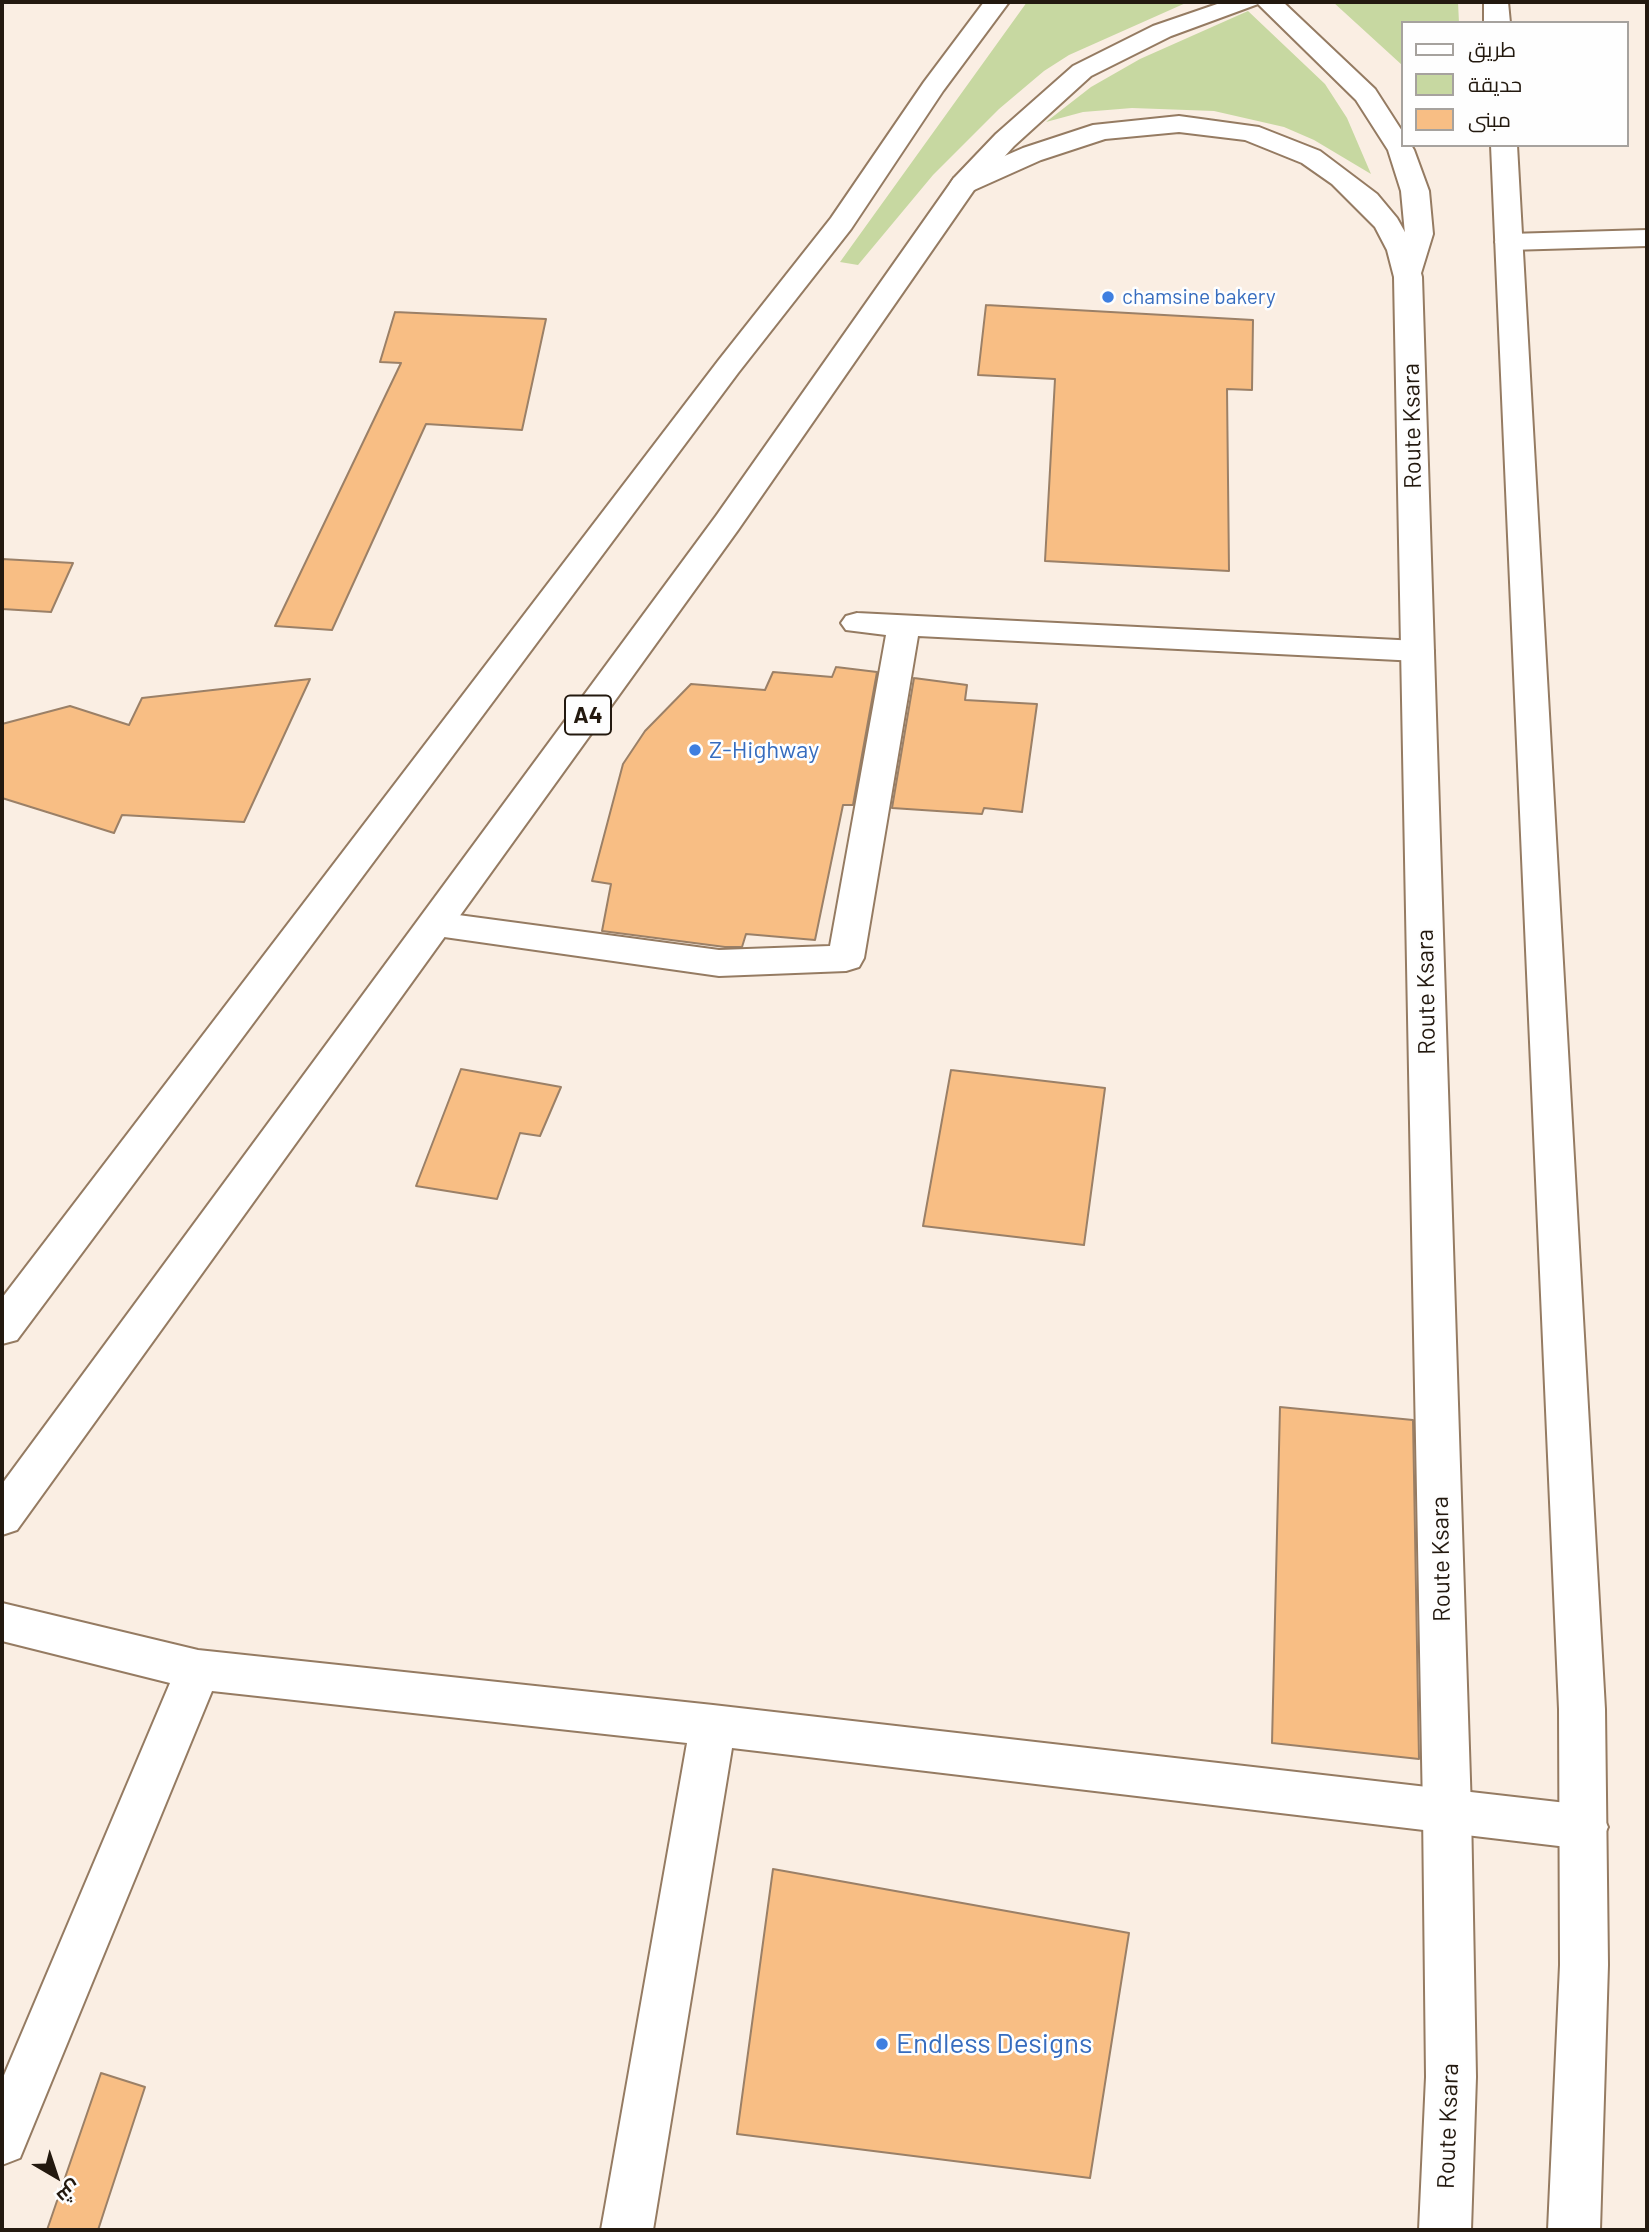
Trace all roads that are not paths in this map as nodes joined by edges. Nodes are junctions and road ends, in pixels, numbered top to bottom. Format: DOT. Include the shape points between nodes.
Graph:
graph roads {
  1 [pos="997,2"];
  2 [pos="1247,2"];
  3 [pos="1269,2"];
  4 [pos="1496,2"];
  5 [pos="1497,21"];
  6 [pos="1504,147"];
  7 [pos="964,184"];
  8 [pos="1647,238"];
  9 [pos="1509,242"];
  10 [pos="1408,277"];
  11 [pos="857,623"];
  12 [pos="904,625"];
  13 [pos="1418,651"];
  14 [pos="436,925"];
  15 [pos="2,1328"];
  16 [pos="2,1517"];
  17 [pos="2,1622"];
  18 [pos="198,1670"];
  19 [pos="713,1725"];
  20 [pos="1447,1810"];
  21 [pos="1584,1827"];
  22 [pos="2,2140"];
  23 [pos="627,2230"];
  24 [pos="1445,2230"];
  25 [pos="1574,2230"];
  1 -- 15 [label="main road" via="841,223"];
  2 -- 7 [label="main road, A4" via="1163,31 1082,71"];
  3 -- 10 [label="main road" via="1366,95 1401,150 1415,191 1419,234"];
  4 -- 5 [label="main road"];
  6 -- 9 [label="main road"];
  7 -- 10 [label="main road, Route Ksara" via="1032,154 1102,131 1179,124 1250,133 1311,158 1359,193 1387,225 1401,250"];
  7 -- 14 [label="main road, A4" via="727,523"];
  8 -- 9 [label="main road"];
  9 -- 21 [label="main road" via="1578,1599"];
  10 -- 13 [label="main road, Route Ksara"];
  11 -- 12 [label="main road"];
  12 -- 13 [label="main road"];
  12 -- 14 [label="main road" via="846,958 719,963"];
  13 -- 20 [label="main road, Route Ksara"];
  14 -- 16 [label="main road, A4"];
  17 -- 18 [label="main road"];
  18 -- 19 [label="main road"];
  18 -- 22 [label="main road"];
  19 -- 20 [label="main road"];
  19 -- 23 [label="main road"];
  20 -- 21 [label="main road"];
  20 -- 24 [label="main road, Route Ksara" via="1451,2077"];
  21 -- 25 [label="main road"];
}
